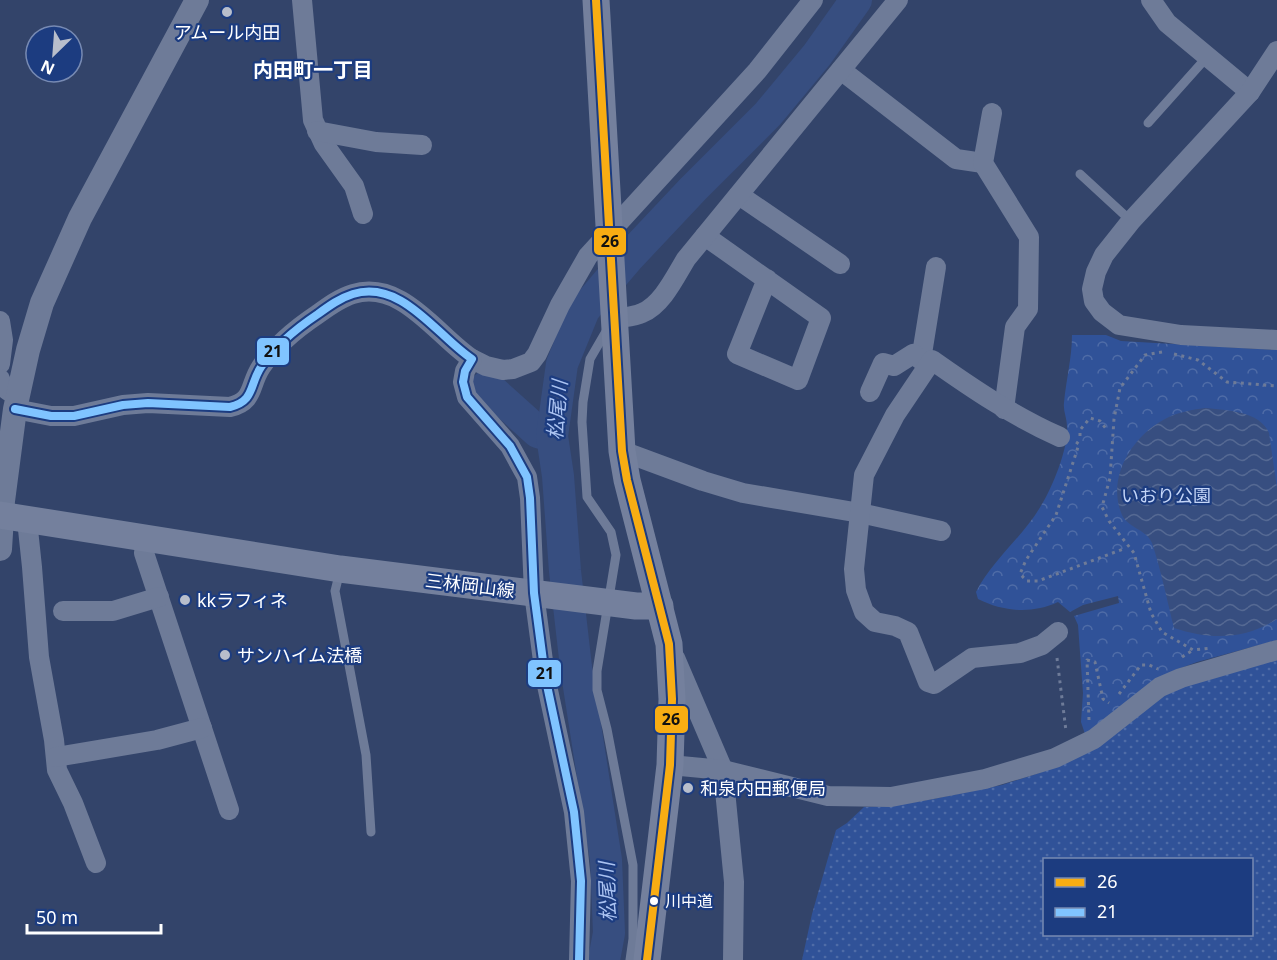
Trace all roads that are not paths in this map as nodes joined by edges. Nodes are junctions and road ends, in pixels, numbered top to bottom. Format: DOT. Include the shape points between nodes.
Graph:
graph roads {
  1 [pos="197,0"];
  2 [pos="302,0"];
  3 [pos="596,0"];
  4 [pos="813,0"];
  5 [pos="898,0"];
  6 [pos="1151,0"];
  7 [pos="1277,51"];
  8 [pos="1207,57"];
  9 [pos="841,70"];
  10 [pos="1250,92"];
  11 [pos="992,113"];
  12 [pos="1148,123"];
  13 [pos="317,131"];
  14 [pos="422,145"];
  15 [pos="983,163"];
  16 [pos="1080,174"];
  17 [pos="739,195"];
  18 [pos="363,214"];
  19 [pos="1131,221"];
  20 [pos="705,236"];
  21 [pos="609,240"];
  22 [pos="840,264"];
  23 [pos="936,267"];
  24 [pos="767,279"];
  25 [pos="614,313"];
  26 [pos="0,321"];
  27 [pos="1277,340"];
  28 [pos="472,359"];
  29 [pos="924,363"];
  30 [pos="0,364"];
  31 [pos="7,391"];
  32 [pos="870,392"];
  33 [pos="1004,409"];
  34 [pos="1060,436"];
  35 [pos="622,451"];
  36 [pos="861,513"];
  37 [pos="10,517"];
  38 [pos="941,531"];
  39 [pos="146,539"];
  40 [pos="0,549"];
  41 [pos="340,569"];
  42 [pos="538,593"];
  43 [pos="159,597"];
  44 [pos="607,602"];
  45 [pos="660,606"];
  46 [pos="63,611"];
  47 [pos="1056,634"];
  48 [pos="669,644"];
  49 [pos="1277,650"];
  50 [pos="202,728"];
  51 [pos="56,757"];
  52 [pos="670,765"];
  53 [pos="723,770"];
  54 [pos="229,810"];
  55 [pos="371,832"];
  56 [pos="96,863"];
  57 [pos="579,960"];
  58 [pos="630,960"];
  59 [pos="647,960"];
  60 [pos="733,960"];
  1 -- 31 [label="street" via="80,218"];
  2 -- 13 [label="street"];
  3 -- 21 [label="main road"];
  4 -- 21 [label="street" via="757,72"];
  5 -- 9 [label="street"];
  6 -- 8 [label="street" via="1167,23"];
  7 -- 10 [label="street"];
  8 -- 10 [label="street"];
  8 -- 12 [label="lane"];
  9 -- 15 [label="street" via="956,159"];
  9 -- 17 [label="street"];
  10 -- 19 [label="street"];
  11 -- 15 [label="street"];
  13 -- 14 [label="street" via="376,142"];
  13 -- 18 [label="street" via="354,186"];
  15 -- 33 [label="street" via="1029,237 1028,309 1015,327"];
  16 -- 19 [label="lane"];
  17 -- 20 [label="street"];
  17 -- 22 [label="street"];
  19 -- 27 [label="street" via="1104,255 1092,289 1094,301 1109,319 1119,325 1181,335"];
  20 -- 24 [label="street"];
  20 -- 25 [label="street" via="652,307 641,313"];
  21 -- 25 [label="main road"];
  21 -- 28 [label="street" via="583,264 531,362 503,370"];
  23 -- 29 [label="street"];
  24 -- 24 [label="street" via="737,354 798,380 821,318"];
  25 -- 35 [label="main road"];
  25 -- 44 [label="lane" via="590,359 583,402 587,497 611,532 616,555"];
  26 -- 30 [label="street"];
  28 -- 31 [label="street" via="404,303 384,293 365,291 337,301 273,351 260,368 248,399 240,405 140,404 74,416 51,416"];
  28 -- 42 [label="street" via="463,382 467,396 510,446 527,477"];
  29 -- 32 [label="street" via="913,354 894,366 883,363"];
  29 -- 33 [label="street" via="932,360"];
  29 -- 36 [label="street" via="864,475"];
  31 -- 37 [label="street" via="3,501"];
  33 -- 34 [label="street"];
  35 -- 36 [label="street" via="743,493"];
  35 -- 45 [label="main road"];
  36 -- 38 [label="street"];
  36 -- 47 [label="street" via="854,569 864,612 875,622 908,632 928,682 934,684 972,658 1020,653 1042,645"];
  37 -- 39 [label="main road, 三林岡山線"];
  37 -- 40 [label="street"];
  37 -- 51 [label="street" via="32,567 38,649"];
  39 -- 41 [label="main road, 三林岡山線"];
  39 -- 43 [label="street" via="144,553"];
  41 -- 42 [label="main road, 三林岡山線"];
  41 -- 55 [label="lane" via="335,591 366,755"];
  42 -- 44 [label="main road, 三林岡山線"];
  42 -- 57 [label="street" via="545,676 574,812 581,881"];
  43 -- 46 [label="street" via="113,611"];
  43 -- 50 [label="street"];
  44 -- 45 [label="main road, 三林岡山線"];
  44 -- 58 [label="lane" via="597,690 633,865"];
  45 -- 48 [label="main road"];
  48 -- 52 [label="main road"];
  48 -- 53 [label="street"];
  49 -- 53 [label="street" via="1160,687 1094,739 1055,758 986,779 891,797 828,796"];
  50 -- 51 [label="street" via="157,740"];
  50 -- 54 [label="street"];
  51 -- 56 [label="street" via="61,782"];
  52 -- 53 [label="street"];
  52 -- 59 [label="main road"];
  53 -- 60 [label="street" via="734,882"];
}
